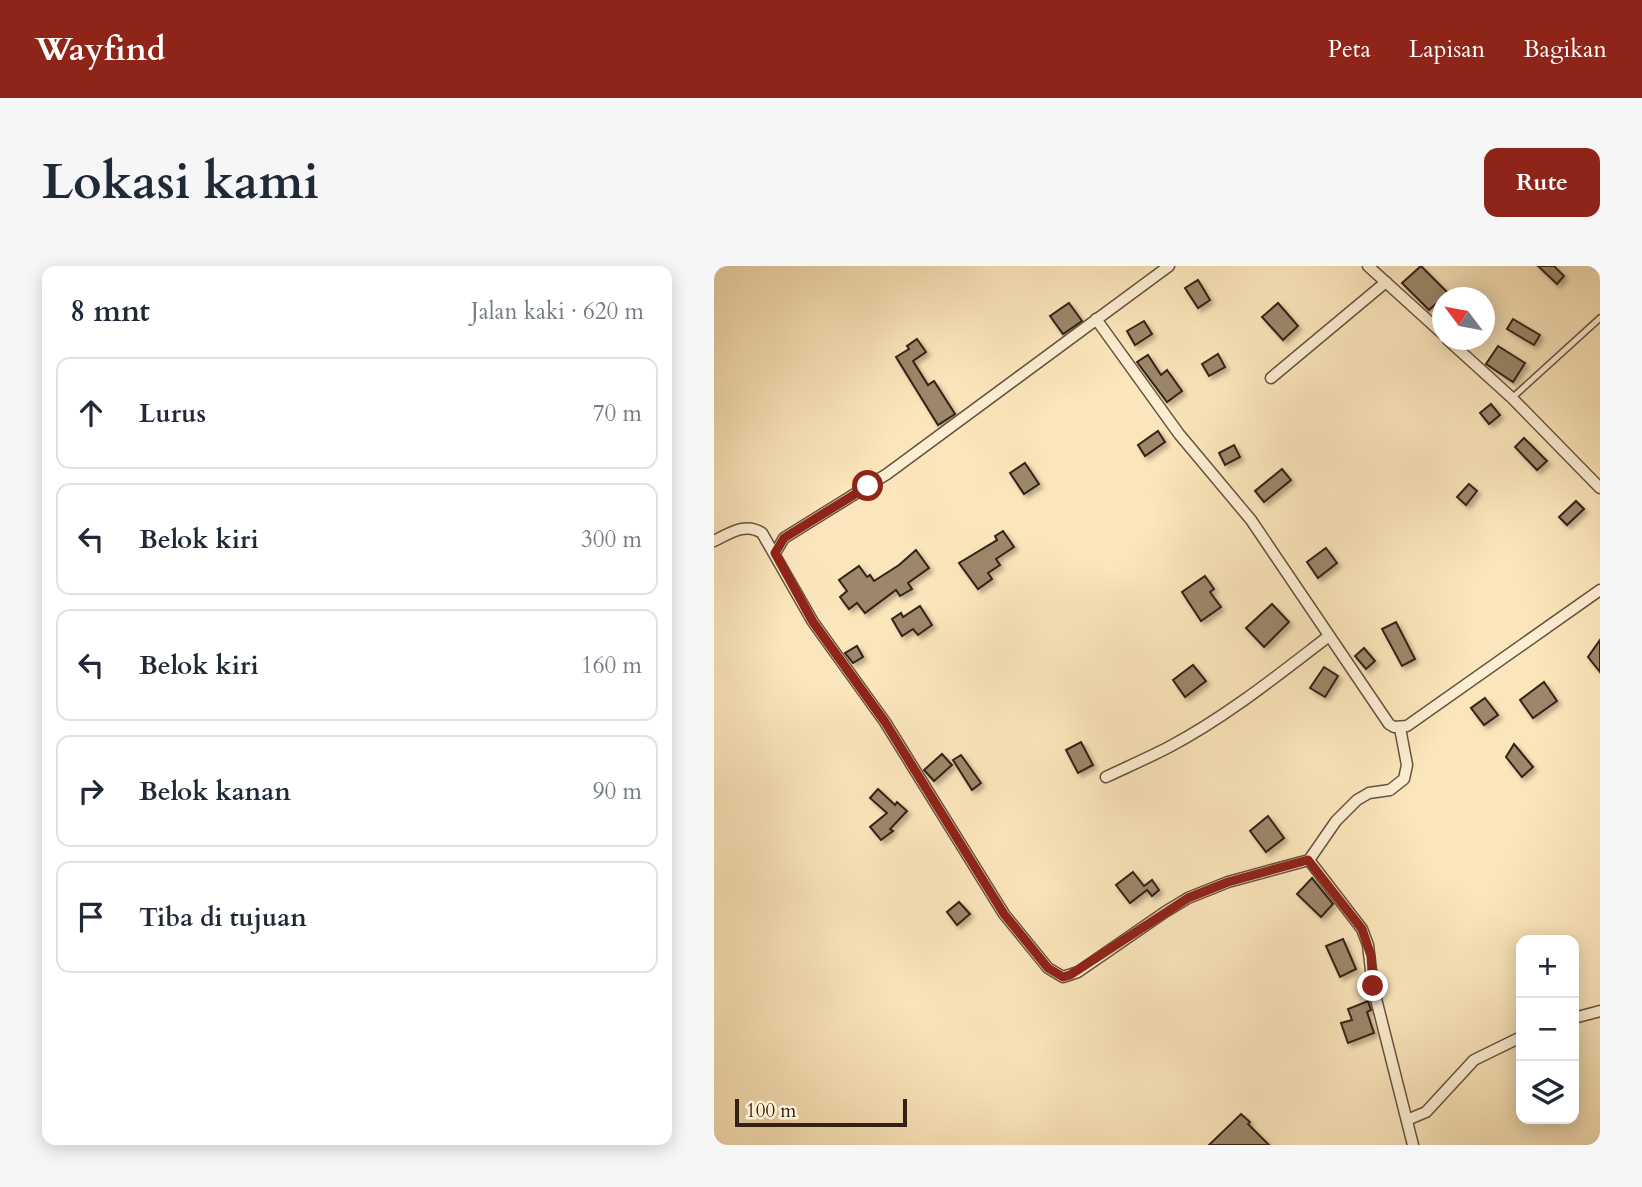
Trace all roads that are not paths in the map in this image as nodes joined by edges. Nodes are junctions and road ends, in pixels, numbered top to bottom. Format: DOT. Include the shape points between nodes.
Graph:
graph roads {
  1 [pos="1169,266"];
  2 [pos="1368,266"];
  3 [pos="1386,282"];
  4 [pos="1600,318"];
  5 [pos="1096,319"];
  6 [pos="1432,324"];
  7 [pos="1459,350"];
  8 [pos="1271,377"];
  9 [pos="1512,398"];
  10 [pos="1600,488"];
  11 [pos="714,541"];
  12 [pos="775,553"];
  13 [pos="1600,590"];
  14 [pos="1329,636"];
  15 [pos="1400,728"];
  16 [pos="1106,778"];
  17 [pos="1308,860"];
  18 [pos="1600,1011"];
  19 [pos="1579,1017"];
  20 [pos="1516,1039"];
  21 [pos="1407,1121"];
  22 [pos="1413,1145"];
  1 -- 5 [label="street"];
  2 -- 3 [label="street"];
  3 -- 6 [label="street"];
  3 -- 8 [label="street"];
  4 -- 9 [label="lane"];
  5 -- 12 [label="street" via="887,474 784,538"];
  5 -- 14 [label="street" via="1179,434 1251,520"];
  7 -- 9 [label="street"];
  9 -- 10 [label="street"];
  11 -- 12 [label="street" via="737,530 755,528"];
  12 -- 17 [label="street" via="813,622 885,722 1004,914 1056,974 1063,977 1078,972 1164,912 1205,890"];
  13 -- 15 [label="street"];
  14 -- 15 [label="street" via="1384,720"];
  14 -- 16 [label="street" via="1222,714"];
  15 -- 17 [label="street" via="1407,765 1404,779 1390,790 1357,800"];
  17 -- 21 [label="street" via="1362,929"];
  18 -- 19 [label="street"];
  20 -- 21 [label="street" via="1474,1060 1426,1112"];
  21 -- 22 [label="street"];
}
